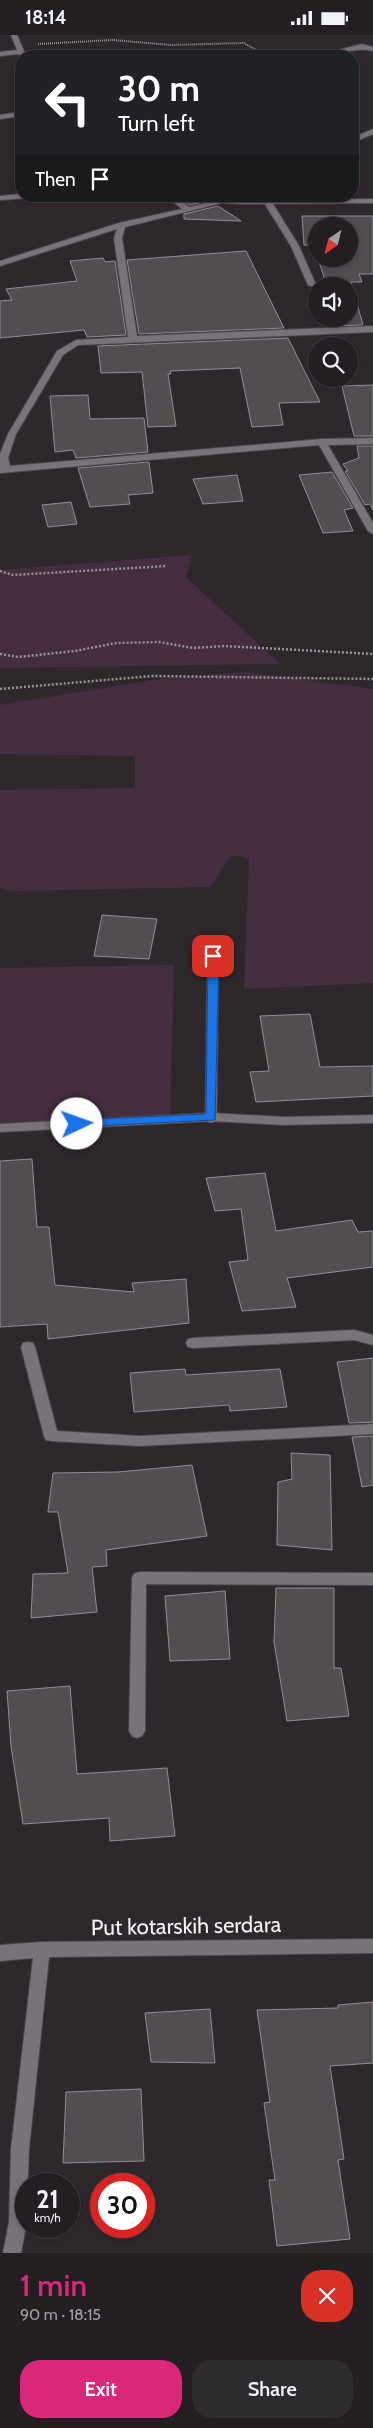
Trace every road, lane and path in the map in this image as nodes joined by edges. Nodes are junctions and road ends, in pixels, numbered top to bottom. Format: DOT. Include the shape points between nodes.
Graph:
graph roads {
  1 [pos="14,35"];
  2 [pos="36,44"];
  3 [pos="373,49"];
  4 [pos="20,50"];
  5 [pos="256,50"];
  6 [pos="345,50"];
  7 [pos="0,54"];
  8 [pos="15,54"];
  9 [pos="15,115"];
  10 [pos="0,117"];
  11 [pos="373,131"];
  12 [pos="359,138"];
  13 [pos="15,196"];
  14 [pos="0,197"];
  15 [pos="359,201"];
  16 [pos="373,201"];
  17 [pos="178,202"];
  18 [pos="208,202"];
  19 [pos="268,202"];
  20 [pos="186,208"];
  21 [pos="122,225"];
  22 [pos="0,263"];
  23 [pos="309,277"];
  24 [pos="373,329"];
  25 [pos="133,339"];
  26 [pos="322,441"];
  27 [pos="373,441"];
  28 [pos="3,470"];
  29 [pos="373,531"];
  30 [pos="168,567"];
  31 [pos="0,571"];
  32 [pos="373,653"];
  33 [pos="0,654"];
  34 [pos="373,679"];
  35 [pos="0,689"];
  36 [pos="213,956"];
  37 [pos="211,1117"];
  38 [pos="373,1119"];
  39 [pos="0,1128"];
  40 [pos="373,1340"];
  41 [pos="193,1343"];
  42 [pos="28,1347"];
  43 [pos="373,1429"];
  44 [pos="373,1579"];
  45 [pos="136,1731"];
  46 [pos="373,1946"];
  47 [pos="42,1951"];
  48 [pos="0,1953"];
  49 [pos="12,2253"];
  1 -- 4 [label="street"];
  2 -- 5 [label="path" via="113,40 171,45 244,43"];
  3 -- 6 [label="street" via="362,46"];
  7 -- 8 [label="street"];
  9 -- 10 [label="street"];
  11 -- 12 [label="street"];
  13 -- 14 [label="street"];
  15 -- 16 [label="street"];
  17 -- 20 [label="street"];
  18 -- 20 [label="street"];
  19 -- 23 [label="street" via="295,246"];
  20 -- 21 [label="street"];
  21 -- 22 [label="street"];
  21 -- 25 [label="street" via="118,238"];
  24 -- 25 [label="street"];
  25 -- 28 [label="street" via="76,343 60,353 12,434 3,458"];
  26 -- 27 [label="street"];
  26 -- 28 [label="street"];
  26 -- 29 [label="street"];
  30 -- 31 [label="path" via="13,575"];
  32 -- 33 [label="path" via="225,646 193,648 159,642 116,643 18,657"];
  34 -- 35 [label="path" via="152,676"];
  36 -- 37 [label="lane"];
  37 -- 38 [label="street" via="284,1121"];
  37 -- 39 [label="street"];
  40 -- 41 [label="street" via="354,1335"];
  42 -- 43 [label="street" via="51,1436 140,1441 267,1437"];
  44 -- 45 [label="street" via="139,1579"];
  46 -- 47 [label="street, Put kotarskih serdara"];
  47 -- 48 [label="street, Put kotarskih serdara"];
  47 -- 49 [label="street" via="20,2149 18,2222"];
}
